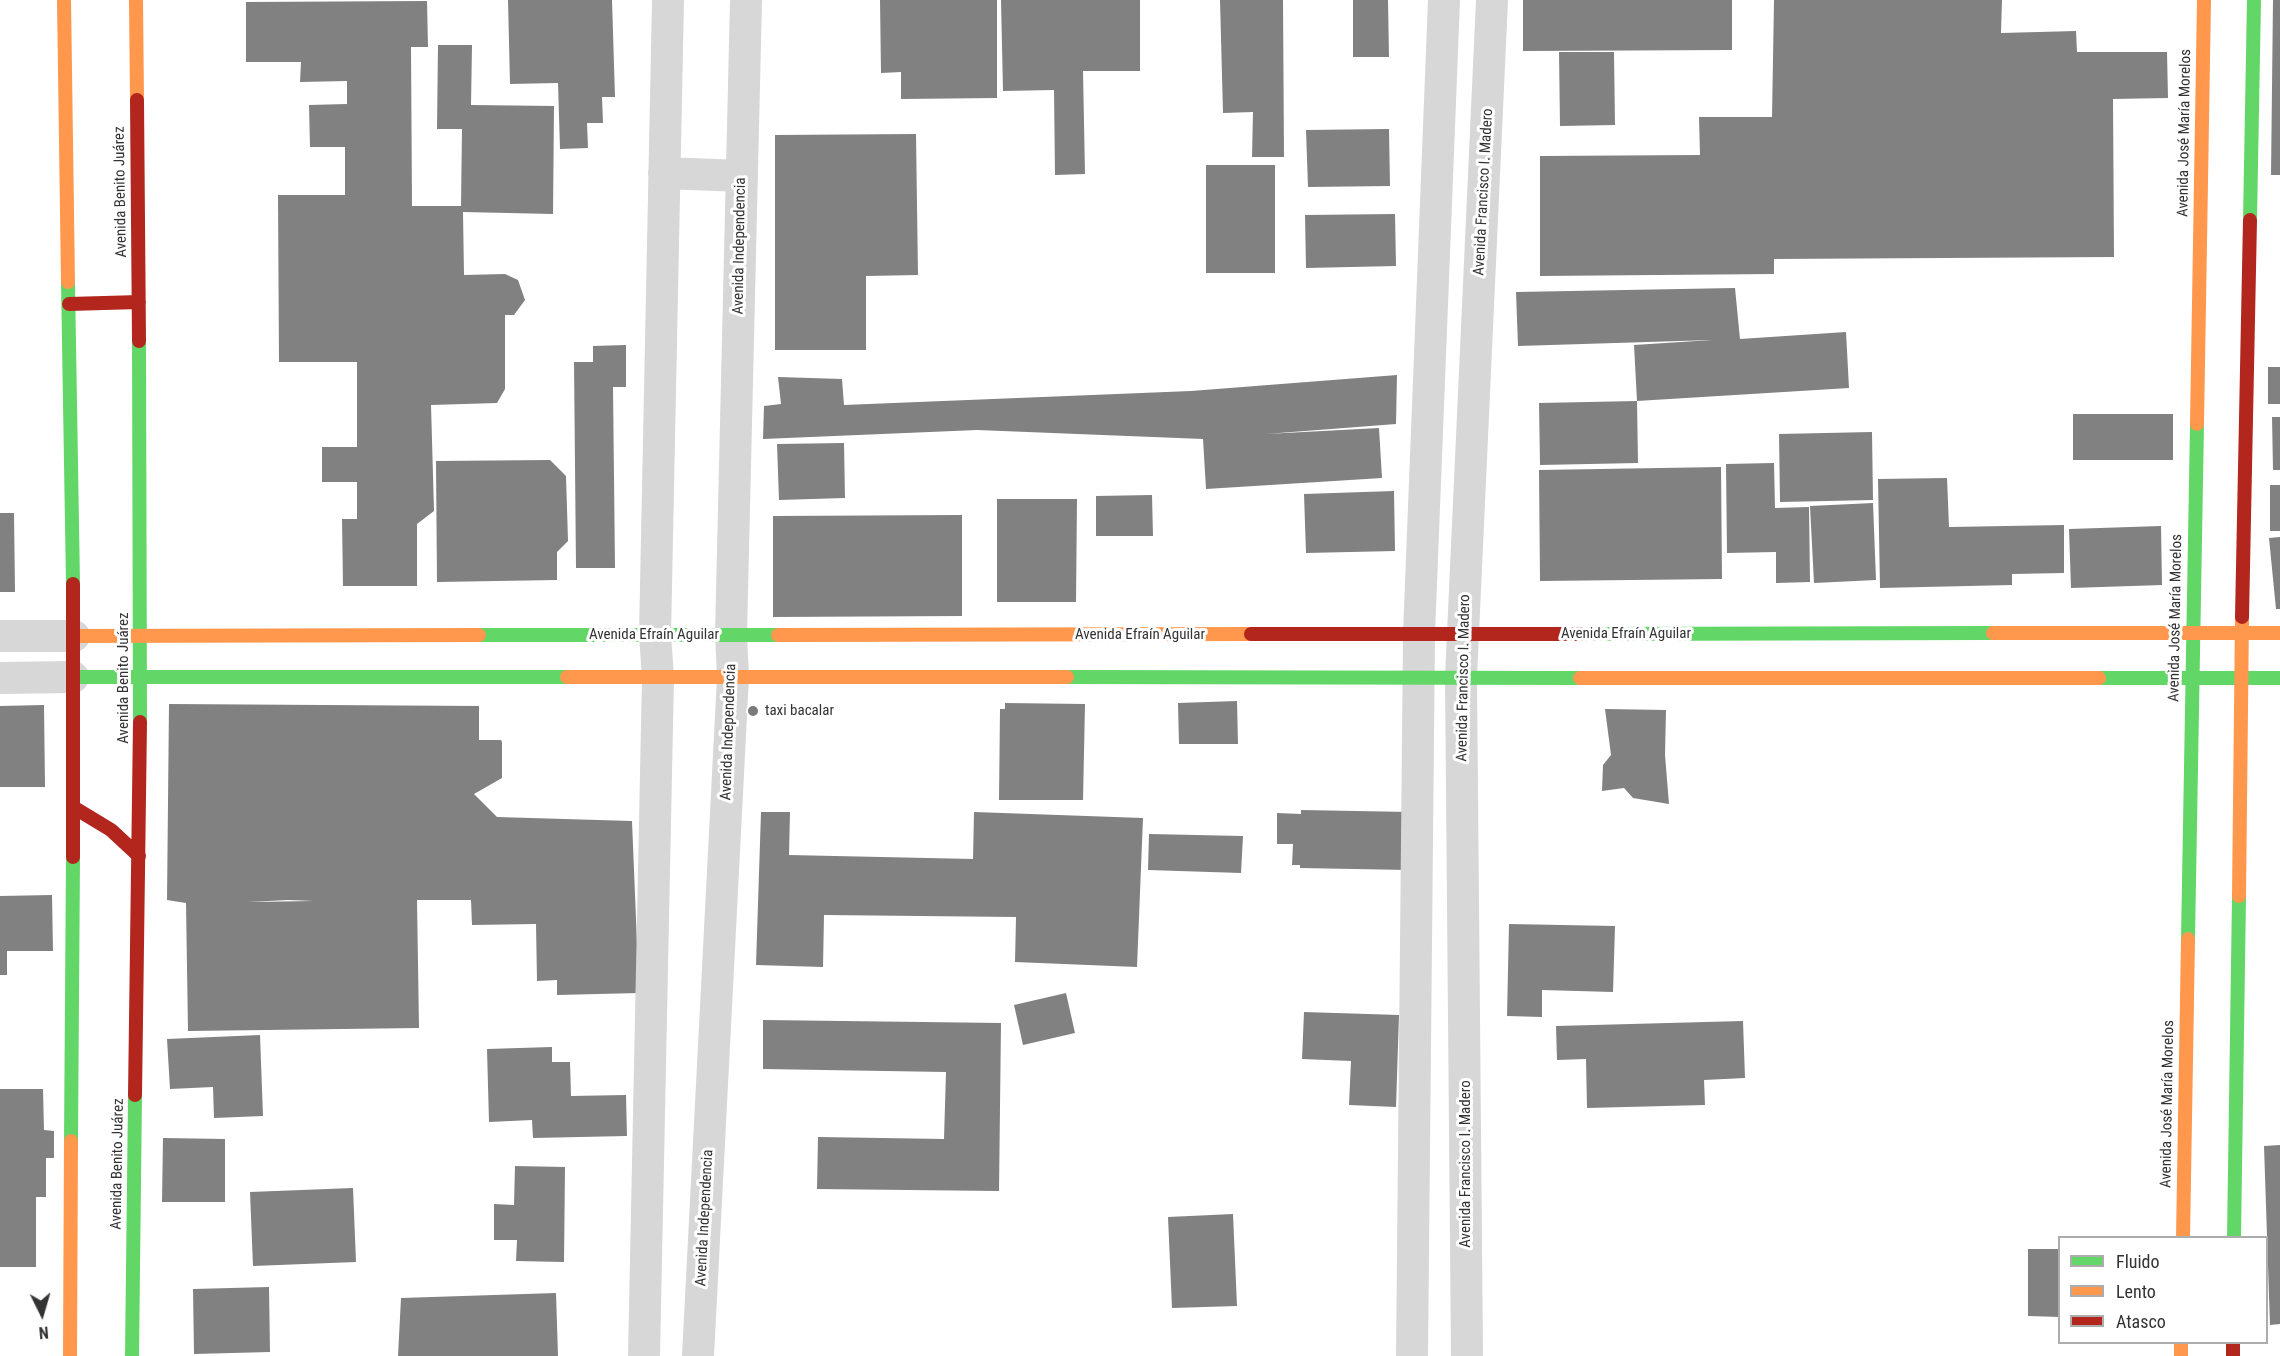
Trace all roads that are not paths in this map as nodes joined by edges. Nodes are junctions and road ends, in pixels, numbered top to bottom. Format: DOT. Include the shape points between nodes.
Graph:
graph roads {
  1 [pos="64,0"];
  2 [pos="136,0"];
  3 [pos="668,0"];
  4 [pos="746,0"];
  5 [pos="1444,0"];
  6 [pos="1492,0"];
  7 [pos="2204,0"];
  8 [pos="2254,0"];
  9 [pos="664,173"];
  10 [pos="741,176"];
  11 [pos="139,302"];
  12 [pos="69,304"];
  13 [pos="2242,633"];
  14 [pos="2280,633"];
  15 [pos="1419,634"];
  16 [pos="1464,634"];
  17 [pos="2192,634"];
  18 [pos="655,635"];
  19 [pos="731,635"];
  20 [pos="0,636"];
  21 [pos="74,636"];
  22 [pos="141,636"];
  23 [pos="74,677"];
  24 [pos="141,677"];
  25 [pos="658,677"];
  26 [pos="733,677"];
  27 [pos="1419,677"];
  28 [pos="0,678"];
  29 [pos="1461,678"];
  30 [pos="2191,678"];
  31 [pos="2241,678"];
  32 [pos="2280,678"];
  33 [pos="73,807"];
  34 [pos="139,856"];
  35 [pos="2183,1236"];
  36 [pos="2234,1236"];
  37 [pos="70,1356"];
  38 [pos="132,1356"];
  39 [pos="644,1356"];
  40 [pos="698,1356"];
  41 [pos="1412,1356"];
  42 [pos="1467,1356"];
  1 -- 12 [label="main road"];
  2 -- 11 [label="main road, Avenida Benito Juárez"];
  3 -- 9 [label="street"];
  4 -- 10 [label="street, Avenida Independencia"];
  5 -- 15 [label="street"];
  6 -- 16 [label="street, Avenida Francisco I. Madero"];
  7 -- 17 [label="main road, Avenida José María Morelos"];
  8 -- 13 [label="main road"];
  9 -- 10 [label="street"];
  9 -- 18 [label="street"];
  10 -- 19 [label="street, Avenida Independencia"];
  11 -- 12 [label="main road"];
  11 -- 22 [label="main road, Avenida Benito Juárez"];
  12 -- 21 [label="main road"];
  13 -- 14 [label="main road, Avenida Efraín Aguilar"];
  13 -- 17 [label="main road, Avenida Efraín Aguilar"];
  13 -- 31 [label="main road"];
  15 -- 16 [label="main road, Avenida Efraín Aguilar"];
  15 -- 19 [label="main road, Avenida Efraín Aguilar"];
  15 -- 27 [label="street"];
  16 -- 17 [label="main road, Avenida Efraín Aguilar"];
  16 -- 29 [label="street, Avenida Francisco I. Madero"];
  17 -- 30 [label="main road, Avenida José María Morelos"];
  18 -- 19 [label="main road, Avenida Efraín Aguilar"];
  18 -- 22 [label="main road, Avenida Efraín Aguilar"];
  18 -- 25 [label="street"];
  19 -- 26 [label="street, Avenida Independencia"];
  20 -- 21 [label="street, Avenida Efraín Aguilar"];
  21 -- 22 [label="main road, Avenida Efraín Aguilar"];
  21 -- 23 [label="main road"];
  22 -- 24 [label="main road, Avenida Benito Juárez"];
  23 -- 24 [label="main road"];
  23 -- 28 [label="street"];
  23 -- 33 [label="main road"];
  24 -- 25 [label="main road"];
  24 -- 34 [label="main road, Avenida Benito Juárez"];
  25 -- 26 [label="main road"];
  25 -- 39 [label="street"];
  26 -- 27 [label="main road"];
  26 -- 40 [label="street, Avenida Independencia"];
  27 -- 29 [label="main road"];
  27 -- 41 [label="street"];
  29 -- 30 [label="main road"];
  29 -- 42 [label="street, Avenida Francisco I. Madero"];
  30 -- 31 [label="main road"];
  30 -- 35 [label="main road, Avenida José María Morelos"];
  31 -- 32 [label="main road"];
  31 -- 36 [label="main road"];
  33 -- 34 [label="main road" via="111,830"];
  33 -- 37 [label="main road"];
  34 -- 38 [label="main road, Avenida Benito Juárez"];
}
